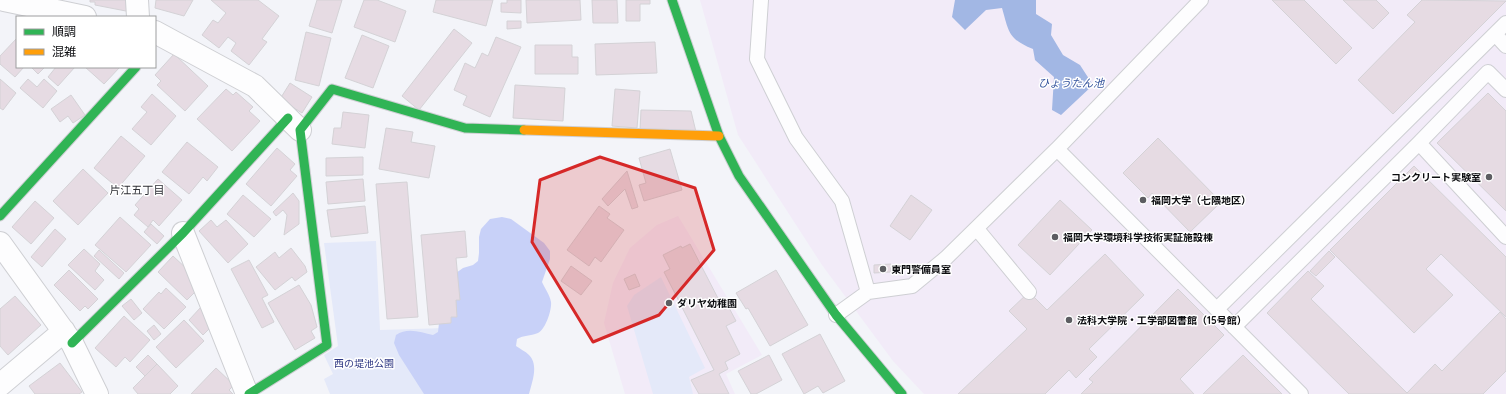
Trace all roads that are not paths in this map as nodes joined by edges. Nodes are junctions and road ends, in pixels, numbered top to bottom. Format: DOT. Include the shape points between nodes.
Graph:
graph roads {
  1 [pos="0,0"];
  2 [pos="4,0"];
  3 [pos="137,0"];
  4 [pos="672,0"];
  5 [pos="761,0"];
  6 [pos="1201,0"];
  7 [pos="80,16"];
  8 [pos="138,16"];
  9 [pos="1506,23"];
  10 [pos="1494,34"];
  11 [pos="158,38"];
  12 [pos="1506,46"];
  13 [pos="135,68"];
  14 [pos="1506,90"];
  15 [pos="294,124"];
  16 [pos="718,136"];
  17 [pos="1419,143"];
  18 [pos="1057,149"];
  19 [pos="0,216"];
  20 [pos="977,229"];
  21 [pos="183,233"];
  22 [pos="1506,236"];
  23 [pos="0,243"];
  24 [pos="868,292"];
  25 [pos="1030,292"];
  26 [pos="1217,309"];
  27 [pos="836,315"];
  28 [pos="1234,327"];
  29 [pos="68,337"];
  30 [pos="0,385"];
  31 [pos="97,394"];
  32 [pos="248,394"];
  33 [pos="902,394"];
  34 [pos="1301,394"];
  1 -- 2 [label="street"];
  2 -- 7 [label="street"];
  3 -- 8 [label="street"];
  4 -- 16 [label="street"];
  5 -- 24 [label="lane" via="757,59 796,138 842,201"];
  6 -- 18 [label="lane"];
  9 -- 10 [label="lane"];
  10 -- 12 [label="lane"];
  10 -- 26 [label="lane"];
  11 -- 15 [label="street" via="255,86"];
  13 -- 19 [label="street"];
  14 -- 17 [label="lane" via="1488,72"];
  15 -- 16 [label="street" via="332,89 465,128"];
  15 -- 21 [label="street"];
  15 -- 32 [label="street" via="327,346"];
  16 -- 27 [label="street" via="739,176"];
  17 -- 22 [label="lane"];
  17 -- 28 [label="lane"];
  18 -- 20 [label="lane"];
  18 -- 26 [label="lane"];
  20 -- 24 [label="lane" via="912,286"];
  20 -- 25 [label="lane"];
  21 -- 29 [label="street"];
  21 -- 32 [label="street"];
  23 -- 29 [label="street"];
  24 -- 27 [label="lane"];
  26 -- 28 [label="lane"];
  27 -- 33 [label="street"];
  28 -- 34 [label="lane"];
  29 -- 30 [label="street"];
  29 -- 31 [label="street"];
}
